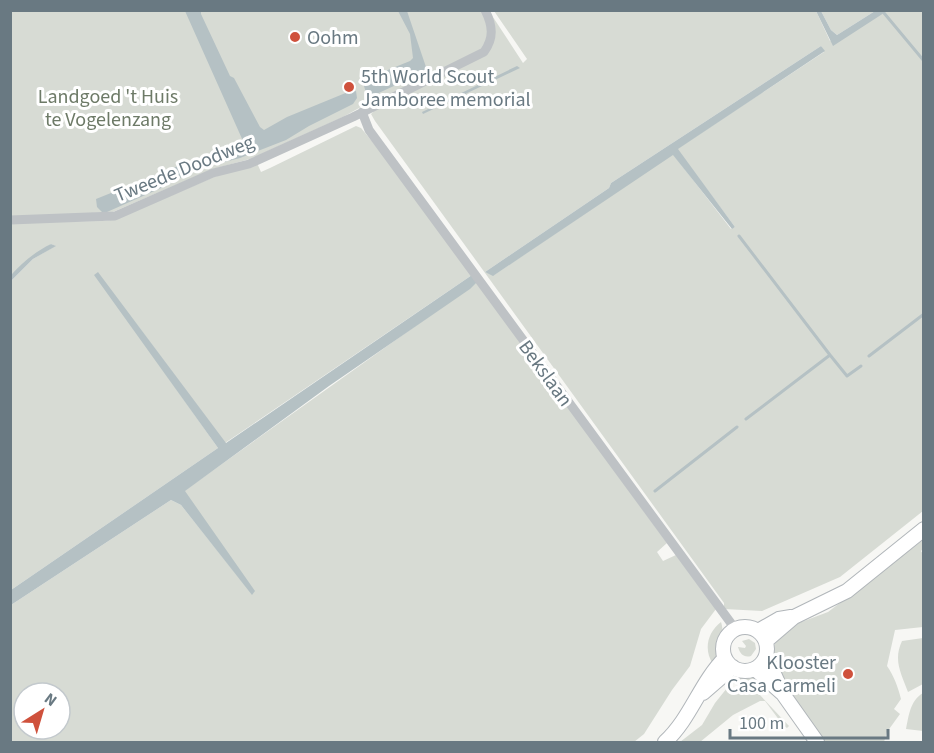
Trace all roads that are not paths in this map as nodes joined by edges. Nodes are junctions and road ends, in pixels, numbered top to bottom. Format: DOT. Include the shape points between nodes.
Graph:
graph roads {
  1 [pos="485,10"];
  2 [pos="362,112"];
  3 [pos="10,220"];
  4 [pos="924,529"];
  5 [pos="736,630"];
  6 [pos="762,636"];
  7 [pos="729,663"];
  8 [pos="760,664"];
  9 [pos="665,742"];
  10 [pos="817,742"];
  1 -- 2 [label="street, Tweede Doodweg" via="492,34 484,52"];
  2 -- 3 [label="street, Tweede Doodweg" via="249,164 213,173 115,216"];
  2 -- 5 [label="street, Bekslaan" via="369,130"];
  4 -- 6 [label="main road" via="847,591 794,617 779,619"];
  5 -- 6 [label="main road" via="749,628"];
  5 -- 7 [label="main road" via="724,644"];
  6 -- 8 [label="main road" via="767,649"];
  7 -- 8 [label="main road" via="742,671"];
  7 -- 9 [label="main road" via="710,673 699,696"];
  8 -- 10 [label="main road" via="769,683 783,694"];
}
